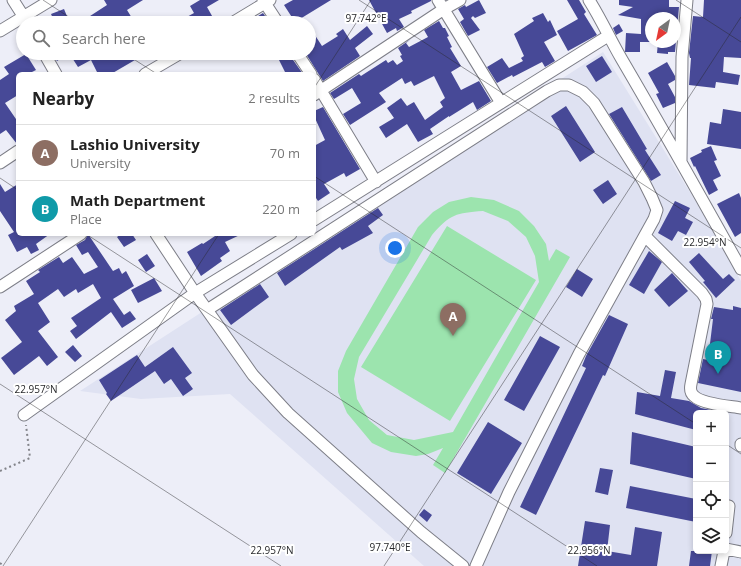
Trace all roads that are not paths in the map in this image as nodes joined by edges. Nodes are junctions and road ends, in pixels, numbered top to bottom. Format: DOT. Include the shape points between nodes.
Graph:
graph roads {
  1 [pos="13,0"];
  2 [pos="51,0"];
  3 [pos="460,0"];
  4 [pos="589,0"];
  5 [pos="599,0"];
  6 [pos="687,0"];
  7 [pos="266,1"];
  8 [pos="441,5"];
  9 [pos="598,14"];
  10 [pos="23,16"];
  11 [pos="30,16"];
  12 [pos="243,16"];
  13 [pos="274,16"];
  14 [pos="16,24"];
  15 [pos="0,31"];
  16 [pos="608,36"];
  17 [pos="48,60"];
  18 [pos="169,60"];
  19 [pos="302,60"];
  20 [pos="55,72"];
  21 [pos="148,72"];
  22 [pos="310,72"];
  23 [pos="318,93"];
  24 [pos="501,103"];
  25 [pos="16,152"];
  26 [pos="681,161"];
  27 [pos="0,163"];
  28 [pos="376,182"];
  29 [pos="316,219"];
  30 [pos="78,236"];
  31 [pos="157,236"];
  32 [pos="288,236"];
  33 [pos="645,236"];
  34 [pos="741,269"];
  35 [pos="0,287"];
  36 [pos="195,293"];
  37 [pos="207,310"];
  38 [pos="741,408"];
  39 [pos="24,415"];
  40 [pos="729,550"];
  41 [pos="741,552"];
  42 [pos="723,554"];
  43 [pos="463,566"];
  44 [pos="476,566"];
  45 [pos="721,566"];
  1 -- 10 [label="street"];
  2 -- 11 [label="street"];
  3 -- 8 [label="street"];
  4 -- 9 [label="street"];
  5 -- 9 [label="street"];
  6 -- 26 [label="street" via="682,57"];
  7 -- 12 [label="street"];
  7 -- 13 [label="street"];
  8 -- 23 [label="street"];
  8 -- 24 [label="street"];
  9 -- 16 [label="street"];
  14 -- 15 [label="street"];
  16 -- 24 [label="street"];
  16 -- 26 [label="street"];
  17 -- 20 [label="street"];
  18 -- 21 [label="street"];
  19 -- 22 [label="street"];
  23 -- 28 [label="street"];
  24 -- 28 [label="street"];
  25 -- 27 [label="street"];
  26 -- 34 [label="street"];
  28 -- 29 [label="street"];
  30 -- 35 [label="street"];
  31 -- 36 [label="street"];
  32 -- 36 [label="street"];
  33 -- 37 [label="street" via="657,210 644,182 594,103 569,85 559,85"];
  33 -- 38 [label="street" via="706,299 690,390 703,401"];
  33 -- 44 [label="street" via="579,354 509,492"];
  36 -- 37 [label="street"];
  36 -- 39 [label="street"];
  37 -- 43 [label="street" via="252,375 288,413 421,532"];
  40 -- 41 [label="street"];
  42 -- 45 [label="street"];
}
